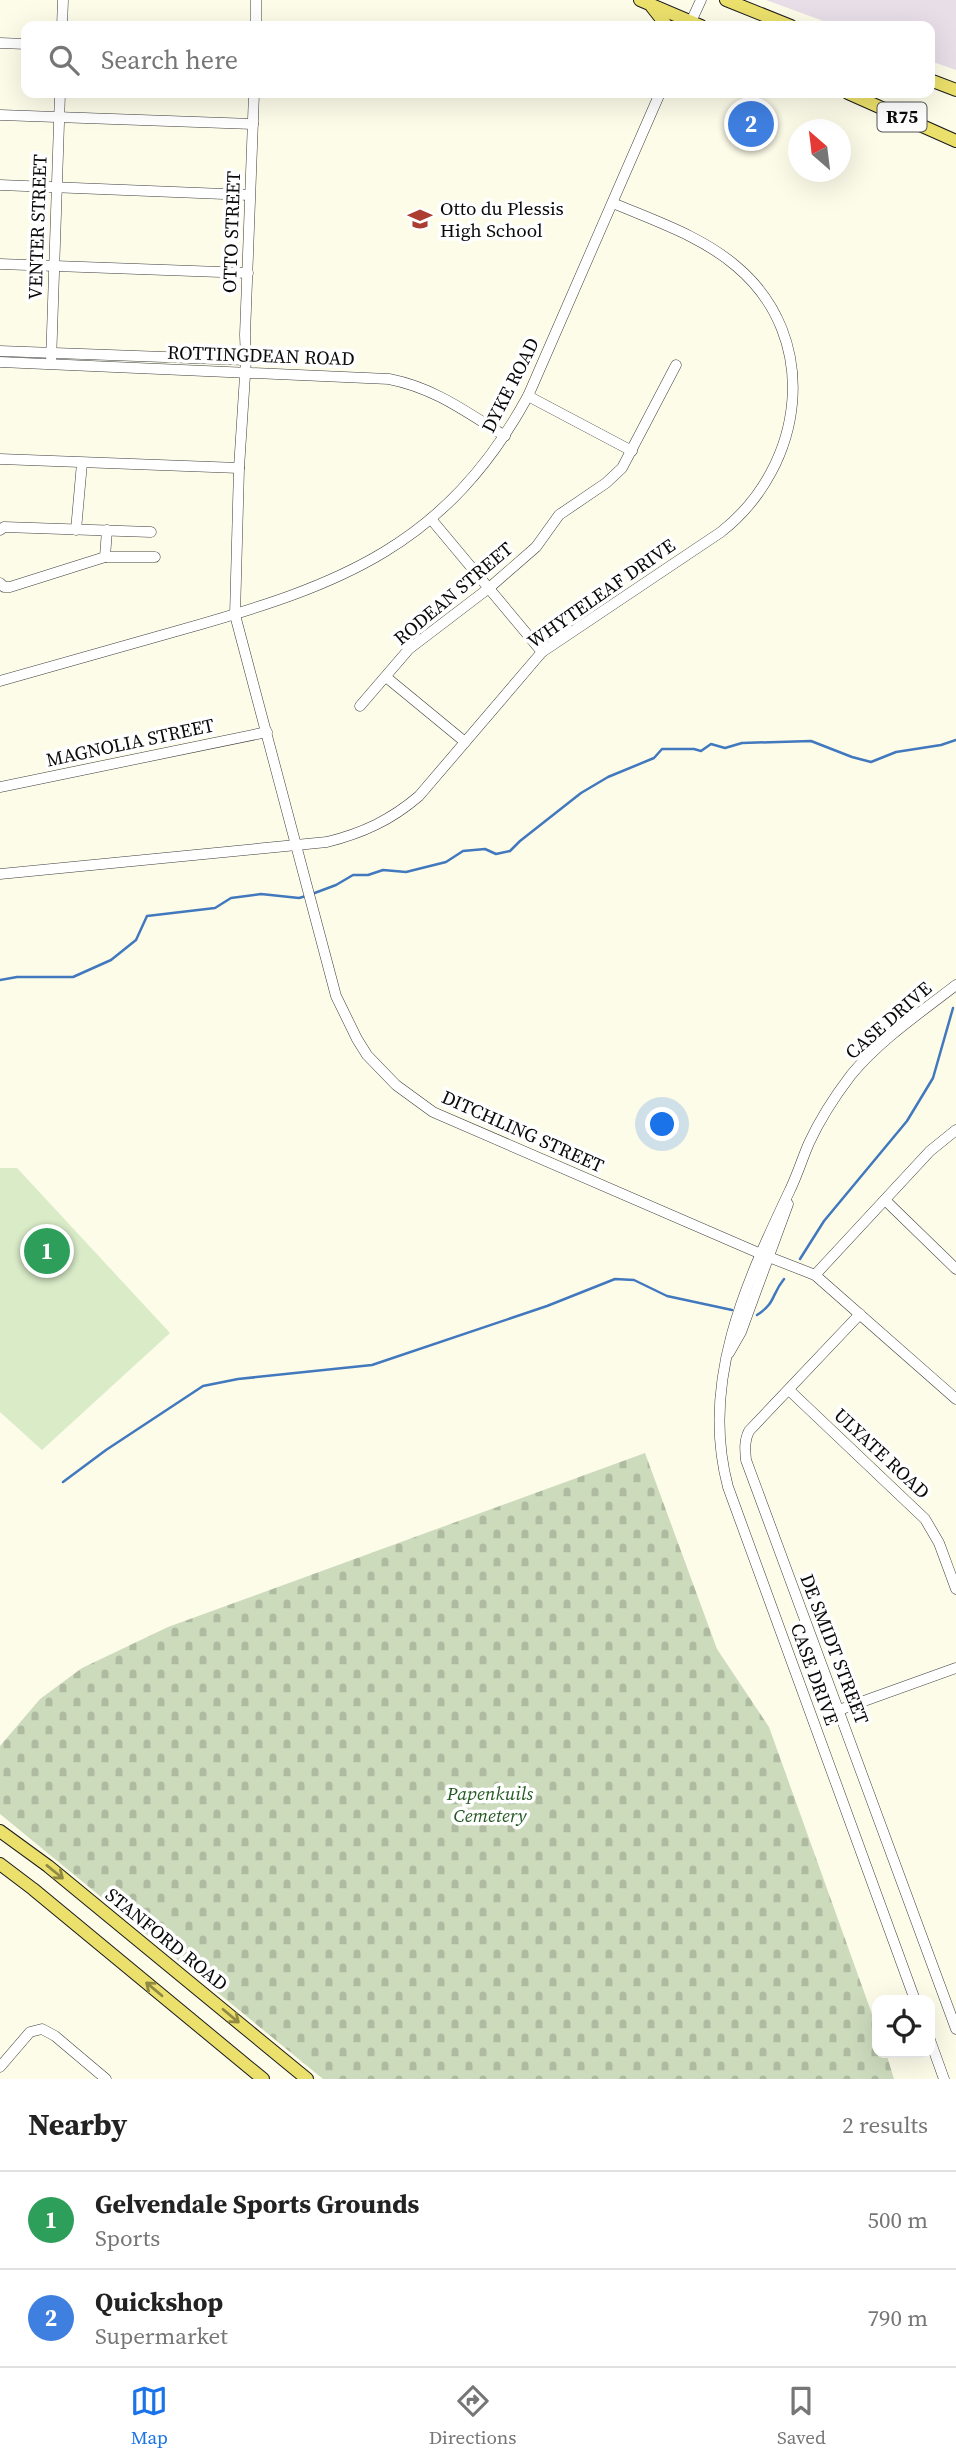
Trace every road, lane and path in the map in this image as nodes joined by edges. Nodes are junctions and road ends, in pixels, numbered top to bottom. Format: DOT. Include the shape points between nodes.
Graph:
graph roads {
  1 [pos="63,0"];
  2 [pos="256,0"];
  3 [pos="701,0"];
  4 [pos="726,0"];
  5 [pos="644,2"];
  6 [pos="62,21"];
  7 [pos="256,21"];
  8 [pos="662,21"];
  9 [pos="685,21"];
  10 [pos="695,21"];
  11 [pos="778,21"];
  12 [pos="0,43"];
  13 [pos="21,44"];
  14 [pos="935,82"];
  15 [pos="956,90"];
  16 [pos="60,98"];
  17 [pos="254,98"];
  18 [pos="658,98"];
  19 [pos="859,98"];
  20 [pos="0,115"];
  21 [pos="59,117"];
  22 [pos="253,124"];
  23 [pos="956,141"];
  24 [pos="0,185"];
  25 [pos="56,187"];
  26 [pos="249,195"];
  27 [pos="613,203"];
  28 [pos="0,264"];
  29 [pos="53,265"];
  30 [pos="248,273"];
  31 [pos="0,351"];
  32 [pos="51,358"];
  33 [pos="246,360"];
  34 [pos="0,362"];
  35 [pos="676,365"];
  36 [pos="245,373"];
  37 [pos="528,396"];
  38 [pos="505,436"];
  39 [pos="632,451"];
  40 [pos="0,459"];
  41 [pos="82,463"];
  42 [pos="239,468"];
  43 [pos="432,519"];
  44 [pos="0,530"];
  45 [pos="76,530"];
  46 [pos="107,530"];
  47 [pos="151,532"];
  48 [pos="105,557"];
  49 [pos="155,557"];
  50 [pos="0,583"];
  51 [pos="489,588"];
  52 [pos="234,615"];
  53 [pos="542,652"];
  54 [pos="386,677"];
  55 [pos="0,681"];
  56 [pos="360,706"];
  57 [pos="267,732"];
  58 [pos="465,742"];
  59 [pos="0,787"];
  60 [pos="298,845"];
  61 [pos="0,874"];
  62 [pos="956,985"];
  63 [pos="956,1130"];
  64 [pos="885,1200"];
  65 [pos="765,1256"];
  66 [pos="956,1269"];
  67 [pos="816,1275"];
  68 [pos="860,1314"];
  69 [pos="789,1390"];
  70 [pos="956,1399"];
  71 [pos="956,1589"];
  72 [pos="956,1668"];
  73 [pos="839,1710"];
  74 [pos="0,1831"];
  75 [pos="0,1864"];
  76 [pos="0,1876"];
  77 [pos="33,1889"];
  78 [pos="913,1995"];
  79 [pos="956,2029"];
  80 [pos="935,2054"];
  81 [pos="0,2067"];
  82 [pos="260,2078"];
  83 [pos="106,2079"];
  84 [pos="307,2079"];
  85 [pos="944,2079"];
  1 -- 6 [label="street"];
  2 -- 7 [label="street"];
  3 -- 10 [label="street"];
  4 -- 11 [label="main road"];
  5 -- 8 [label="main road"];
  5 -- 9 [label="main road"];
  12 -- 13 [label="street"];
  14 -- 15 [label="main road, R75"];
  16 -- 21 [label="street, VENTER STREET"];
  17 -- 22 [label="street, OTTO STREET"];
  18 -- 27 [label="street, DYKE ROAD"];
  19 -- 23 [label="main road, R75"];
  20 -- 21 [label="street"];
  21 -- 22 [label="street"];
  21 -- 25 [label="street, VENTER STREET"];
  22 -- 26 [label="street, OTTO STREET"];
  24 -- 25 [label="street"];
  25 -- 26 [label="street"];
  25 -- 29 [label="street, VENTER STREET"];
  26 -- 30 [label="street, OTTO STREET"];
  27 -- 37 [label="street, DYKE ROAD"];
  27 -- 53 [label="street, WHYTELEAF DRIVE" via="707,245 760,292 788,346 792,412 770,478 735,521"];
  28 -- 29 [label="street"];
  29 -- 30 [label="street"];
  29 -- 32 [label="street, VENTER STREET"];
  30 -- 33 [label="street, OTTO STREET"];
  31 -- 32 [label="street"];
  32 -- 33 [label="street"];
  32 -- 34 [label="street, ROTTINGDEAN ROAD"];
  32 -- 36 [label="street, ROTTINGDEAN ROAD"];
  33 -- 36 [label="street, OTTO STREET"];
  35 -- 39 [label="street, RODEAN STREET"];
  36 -- 38 [label="street, ROTTINGDEAN ROAD" via="376,377 410,383 439,394"];
  36 -- 42 [label="street, OTTO STREET"];
  37 -- 38 [label="street, DYKE ROAD"];
  37 -- 39 [label="street"];
  38 -- 43 [label="street, DYKE ROAD" via="464,489"];
  39 -- 51 [label="street, RODEAN STREET" via="614,476 556,517 536,547"];
  40 -- 41 [label="street"];
  41 -- 42 [label="street"];
  41 -- 45 [label="street"];
  42 -- 52 [label="street, DITCHLING STREET"];
  43 -- 51 [label="street"];
  43 -- 52 [label="street, DYKE ROAD" via="338,578"];
  44 -- 45 [label="street"];
  45 -- 46 [label="street"];
  46 -- 47 [label="street"];
  46 -- 48 [label="street"];
  48 -- 49 [label="street"];
  48 -- 50 [label="street" via="10,587"];
  51 -- 53 [label="street"];
  51 -- 54 [label="street, RODEAN STREET" via="409,649"];
  52 -- 55 [label="street, DYKE ROAD"];
  52 -- 57 [label="street, DITCHLING STREET"];
  53 -- 58 [label="street, WHYTELEAF DRIVE"];
  54 -- 56 [label="street, RODEAN STREET"];
  54 -- 58 [label="street"];
  57 -- 59 [label="street, MAGNOLIA STREET"];
  57 -- 60 [label="street, DITCHLING STREET"];
  58 -- 60 [label="street, WHYTELEAF DRIVE" via="419,796 390,818 358,834"];
  60 -- 61 [label="street, WHYTELEAF DRIVE"];
  60 -- 65 [label="street, DITCHLING STREET" via="330,976 345,1016 367,1055 397,1085 433,1112"];
  62 -- 65 [label="street, CASE DRIVE" via="854,1072 819,1124"];
  63 -- 64 [label="street"];
  64 -- 66 [label="street"];
  64 -- 67 [label="street"];
  65 -- 67 [label="street, DITCHLING STREET"];
  65 -- 78 [label="street, CASE DRIVE" via="720,1386 720,1454 728,1487"];
  67 -- 68 [label="street, DITCHLING STREET"];
  68 -- 69 [label="street, DE SMIDT STREET"];
  68 -- 70 [label="street, DITCHLING STREET"];
  69 -- 71 [label="street, ULYATE ROAD" via="925,1519"];
  69 -- 73 [label="street, DE SMIDT STREET" via="749,1431 746,1460"];
  72 -- 73 [label="street"];
  73 -- 79 [label="street, DE SMIDT STREET"];
  74 -- 84 [label="main road, STANFORD ROAD, one-way"];
  75 -- 77 [label="main road"];
  76 -- 77 [label="main road"];
  82 -- 77 [label="main road, one-way"];
  80 -- 85 [label="street"];
  81 -- 83 [label="street" via="30,2032 43,2029"];
}
